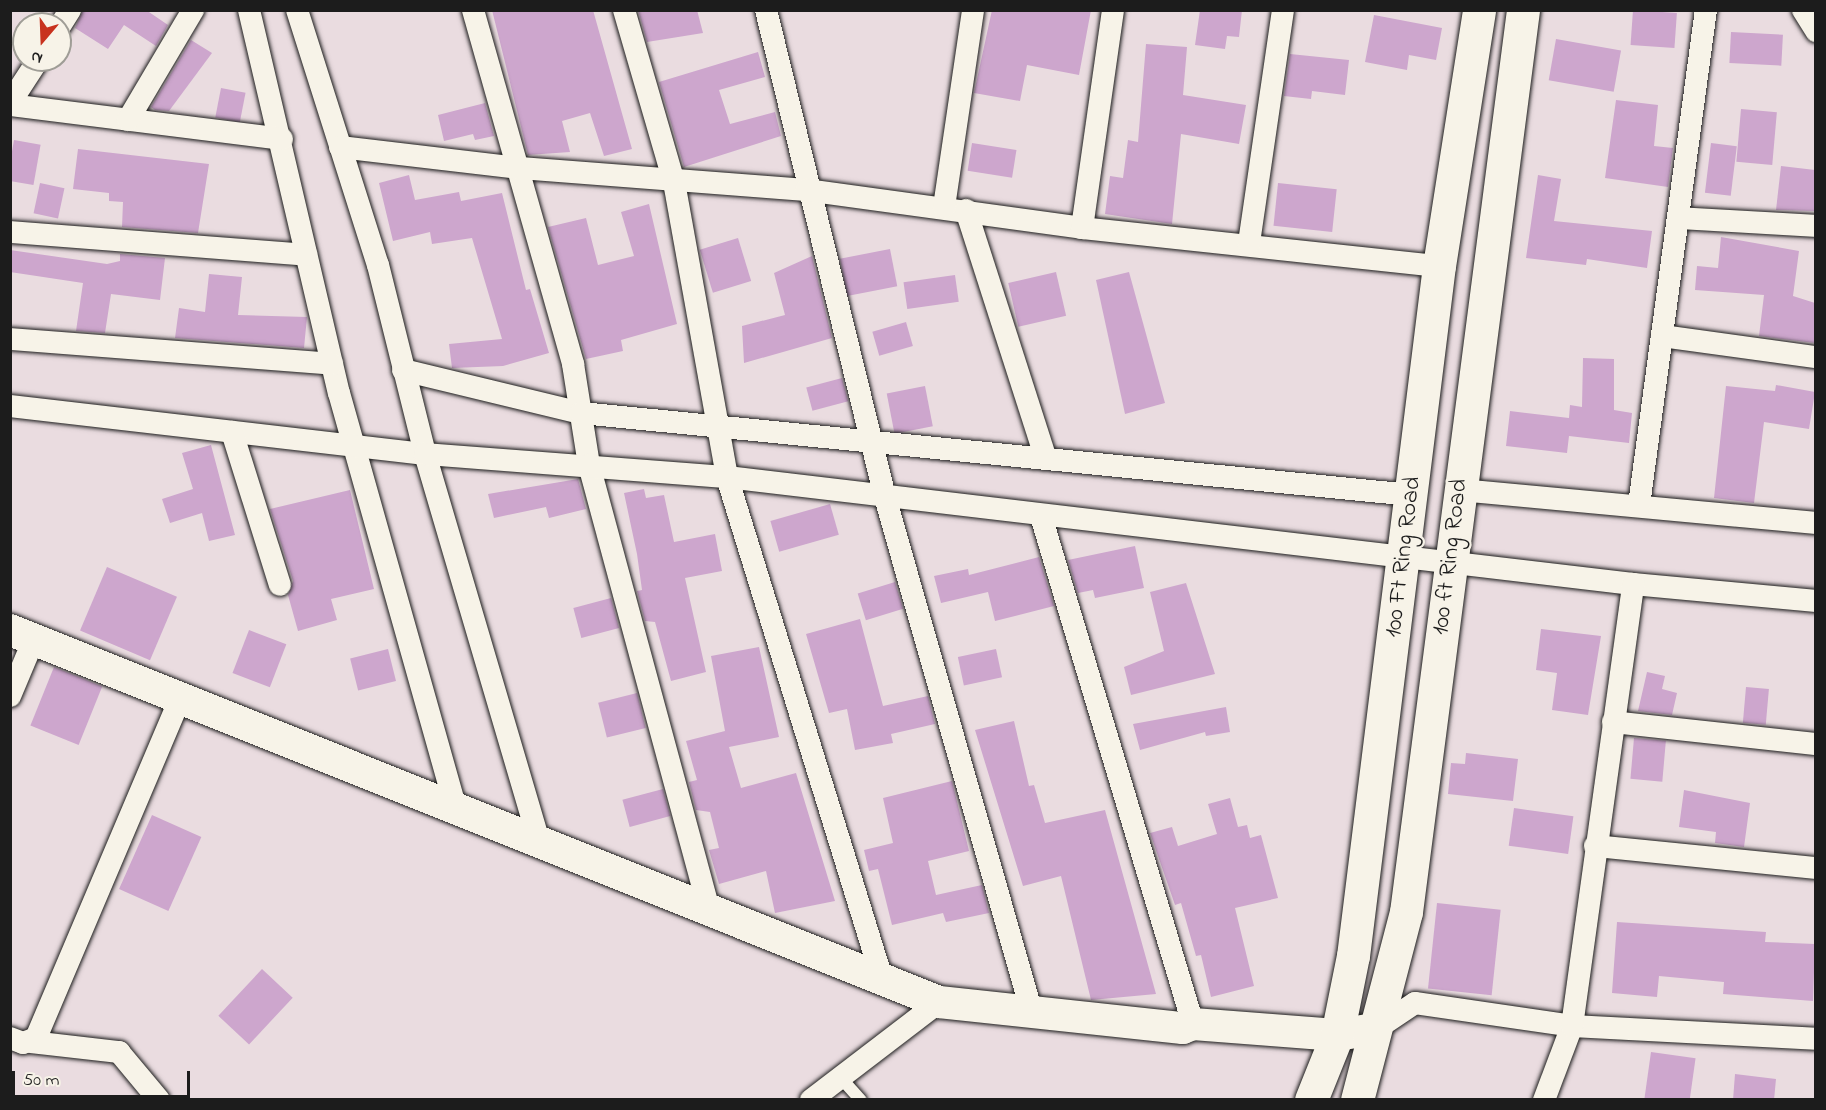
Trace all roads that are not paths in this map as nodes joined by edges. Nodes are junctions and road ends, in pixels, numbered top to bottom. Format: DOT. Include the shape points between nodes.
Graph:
graph roads {
  1 [pos="193,10"];
  2 [pos="249,10"];
  3 [pos="297,10"];
  4 [pos="473,10"];
  5 [pos="624,10"];
  6 [pos="766,10"];
  7 [pos="973,10"];
  8 [pos="1113,10"];
  9 [pos="1283,10"];
  10 [pos="1479,10"];
  11 [pos="1522,10"];
  12 [pos="1706,10"];
  13 [pos="1803,10"];
  14 [pos="1815,31"];
  15 [pos="30,72"];
  16 [pos="10,104"];
  17 [pos="128,120"];
  18 [pos="282,139"];
  19 [pos="340,147"];
  20 [pos="520,168"];
  21 [pos="674,182"];
  22 [pos="806,190"];
  23 [pos="955,209"];
  24 [pos="1678,218"];
  25 [pos="1815,226"];
  26 [pos="1082,228"];
  27 [pos="10,232"];
  28 [pos="1249,243"];
  29 [pos="306,255"];
  30 [pos="1439,266"];
  31 [pos="1662,336"];
  32 [pos="10,339"];
  33 [pos="1815,357"];
  34 [pos="333,364"];
  35 [pos="403,370"];
  36 [pos="10,406"];
  37 [pos="581,413"];
  38 [pos="718,427"];
  39 [pos="232,432"];
  40 [pos="352,437"];
  41 [pos="870,440"];
  42 [pos="423,445"];
  43 [pos="1045,456"];
  44 [pos="589,465"];
  45 [pos="727,477"];
  46 [pos="1460,490"];
  47 [pos="1411,495"];
  48 [pos="885,497"];
  49 [pos="1640,505"];
  50 [pos="1041,516"];
  51 [pos="1815,523"];
  52 [pos="1403,558"];
  53 [pos="1451,560"];
  54 [pos="1633,584"];
  55 [pos="280,585"];
  56 [pos="1815,601"];
  57 [pos="22,635"];
  58 [pos="10,696"];
  59 [pos="180,699"];
  60 [pos="1613,722"];
  61 [pos="1815,744"];
  62 [pos="456,810"];
  63 [pos="539,842"];
  64 [pos="1596,846"];
  65 [pos="1815,868"];
  66 [pos="710,912"];
  67 [pos="884,982"];
  68 [pos="939,1002"];
  69 [pos="1032,1013"];
  70 [pos="1193,1024"];
  71 [pos="1572,1026"];
  72 [pos="1376,1029"];
  73 [pos="1337,1035"];
  74 [pos="1815,1039"];
  75 [pos="21,1040"];
  76 [pos="840,1077"];
  77 [pos="159,1100"];
  78 [pos="811,1100"];
  79 [pos="861,1100"];
  80 [pos="1311,1100"];
  81 [pos="1357,1100"];
  82 [pos="1544,1100"];
  1 -- 17 [label="street"];
  2 -- 18 [label="street"];
  3 -- 19 [label="street"];
  4 -- 20 [label="street"];
  5 -- 21 [label="street"];
  6 -- 22 [label="street"];
  7 -- 23 [label="street"];
  8 -- 26 [label="street"];
  9 -- 28 [label="street"];
  10 -- 30 [label="main road, 100 Ft Ring Road"];
  11 -- 46 [label="main road, 100 ft Ring Road"];
  12 -- 24 [label="street"];
  13 -- 14 [label="street"];
  15 -- 16 [label="street"];
  16 -- 17 [label="street"];
  17 -- 18 [label="street"];
  18 -- 29 [label="street"];
  19 -- 20 [label="street"];
  19 -- 35 [label="street" via="378,265"];
  20 -- 21 [label="street"];
  20 -- 37 [label="street" via="573,364"];
  21 -- 22 [label="street"];
  21 -- 38 [label="street"];
  22 -- 23 [label="street"];
  22 -- 41 [label="street"];
  23 -- 26 [label="street"];
  23 -- 43 [label="street"];
  24 -- 25 [label="street"];
  24 -- 31 [label="street"];
  26 -- 28 [label="street"];
  27 -- 29 [label="street"];
  28 -- 30 [label="street"];
  29 -- 34 [label="street"];
  30 -- 47 [label="main road, 100 Ft Ring Road"];
  31 -- 33 [label="street"];
  31 -- 49 [label="street"];
  32 -- 34 [label="street"];
  34 -- 40 [label="street"];
  35 -- 37 [label="street"];
  35 -- 42 [label="street"];
  36 -- 39 [label="street"];
  37 -- 38 [label="street"];
  37 -- 44 [label="street"];
  38 -- 41 [label="street"];
  38 -- 45 [label="street"];
  39 -- 40 [label="street"];
  39 -- 55 [label="street"];
  40 -- 42 [label="street"];
  40 -- 62 [label="street"];
  41 -- 43 [label="street"];
  41 -- 48 [label="street"];
  42 -- 44 [label="street"];
  42 -- 63 [label="street"];
  43 -- 47 [label="street"];
  44 -- 45 [label="street"];
  44 -- 66 [label="street"];
  45 -- 48 [label="street"];
  45 -- 67 [label="street"];
  46 -- 49 [label="street"];
  46 -- 53 [label="main road, 100 ft Ring Road"];
  47 -- 52 [label="main road, 100 Ft Ring Road"];
  48 -- 50 [label="street"];
  48 -- 69 [label="street"];
  49 -- 51 [label="street"];
  50 -- 52 [label="street"];
  50 -- 70 [label="street"];
  52 -- 53 [label="street"];
  52 -- 73 [label="main road, 100 Ft Ring Road" via="1376,803"];
  53 -- 54 [label="street"];
  53 -- 72 [label="main road, 100 ft Ring Road" via="1406,912"];
  54 -- 56 [label="street"];
  54 -- 60 [label="street"];
  57 -- 58 [label="street"];
  57 -- 59 [label="main road"];
  59 -- 62 [label="main road"];
  59 -- 75 [label="street"];
  60 -- 61 [label="street"];
  60 -- 64 [label="street"];
  62 -- 63 [label="main road"];
  63 -- 66 [label="main road"];
  64 -- 65 [label="street"];
  64 -- 71 [label="street"];
  66 -- 67 [label="main road"];
  67 -- 68 [label="main road"];
  68 -- 69 [label="main road"];
  68 -- 76 [label="street"];
  69 -- 70 [label="main road" via="1183,1028"];
  70 -- 73 [label="main road"];
  71 -- 72 [label="street" via="1415,1003"];
  71 -- 74 [label="street"];
  71 -- 82 [label="street"];
  72 -- 73 [label="main road"];
  72 -- 81 [label="main road, 100 ft Ring Road"];
  73 -- 80 [label="main road, 100 Ft Ring Road"];
  75 -- 77 [label="street" via="119,1052"];
  76 -- 78 [label="street"];
  76 -- 79 [label="lane"];
}
